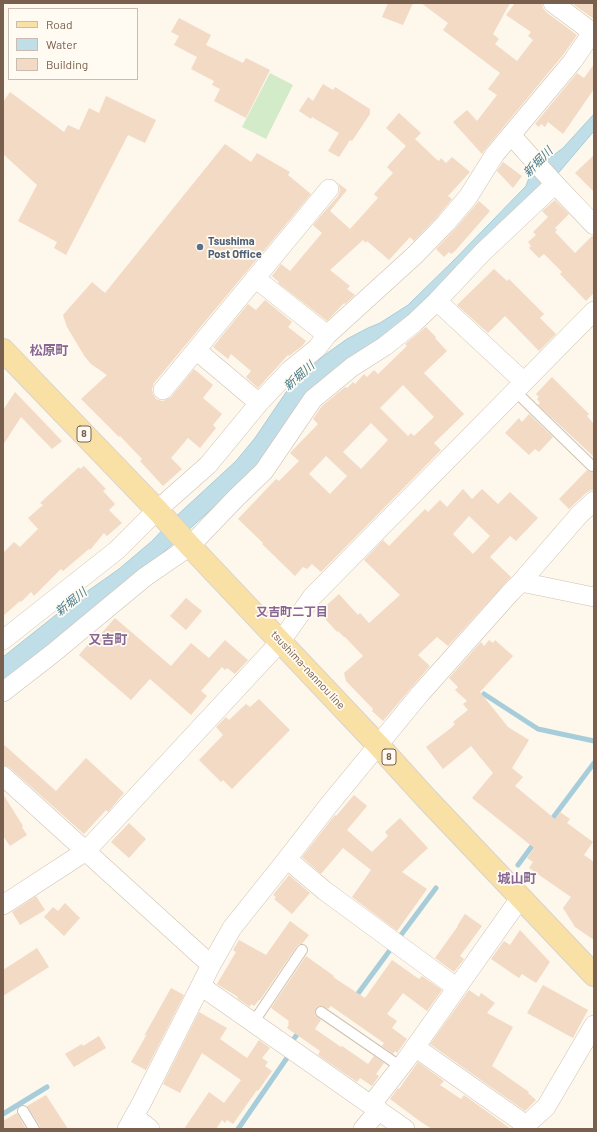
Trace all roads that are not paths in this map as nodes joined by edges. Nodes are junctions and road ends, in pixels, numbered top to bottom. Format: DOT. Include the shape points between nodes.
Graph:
graph roads {
  1 [pos="554,3"];
  2 [pos="593,31"];
  3 [pos="511,135"];
  4 [pos="555,184"];
  5 [pos="329,189"];
  6 [pos="594,225"];
  7 [pos="255,278"];
  8 [pos="437,301"];
  9 [pos="594,311"];
  10 [pos="327,335"];
  11 [pos="3,350"];
  12 [pos="196,350"];
  13 [pos="520,387"];
  14 [pos="163,390"];
  15 [pos="259,403"];
  16 [pos="592,466"];
  17 [pos="594,501"];
  18 [pos="161,515"];
  19 [pos="187,543"];
  20 [pos="521,582"];
  21 [pos="594,597"];
  22 [pos="3,640"];
  23 [pos="281,641"];
  24 [pos="3,692"];
  25 [pos="378,745"];
  26 [pos="3,776"];
  27 [pos="86,851"];
  28 [pos="287,860"];
  29 [pos="521,897"];
  30 [pos="3,905"];
  31 [pos="302,950"];
  32 [pos="211,965"];
  33 [pos="594,975"];
  34 [pos="201,986"];
  35 [pos="457,988"];
  36 [pos="321,1012"];
  37 [pos="251,1021"];
  38 [pos="594,1025"];
  39 [pos="415,1047"];
  40 [pos="401,1067"];
  41 [pos="375,1108"];
  42 [pos="22,1111"];
  43 [pos="130,1123"];
  44 [pos="524,1127"];
  45 [pos="34,1129"];
  46 [pos="150,1129"];
  47 [pos="363,1129"];
  48 [pos="405,1129"];
  1 -- 2 [label="street"];
  2 -- 3 [label="street" via="572,62"];
  3 -- 4 [label="street"];
  3 -- 10 [label="street" via="446,223 415,255"];
  4 -- 6 [label="street"];
  4 -- 8 [label="street" via="483,252"];
  5 -- 7 [label="street"];
  7 -- 10 [label="street"];
  7 -- 12 [label="street"];
  8 -- 13 [label="street"];
  8 -- 19 [label="street" via="385,346 352,367 313,399 264,471"];
  9 -- 13 [label="street"];
  10 -- 15 [label="street" via="317,348 290,370"];
  11 -- 18 [label="main road, tsushima-nannou line / 8"];
  12 -- 14 [label="street"];
  12 -- 15 [label="street"];
  13 -- 16 [label="lane"];
  13 -- 23 [label="street" via="312,598"];
  15 -- 18 [label="street" via="208,465"];
  17 -- 20 [label="street"];
  18 -- 19 [label="main road, tsushima-nannou line / 8"];
  18 -- 22 [label="street"];
  19 -- 23 [label="main road, tsushima-nannou line / 8"];
  19 -- 24 [label="street"];
  20 -- 21 [label="street"];
  20 -- 25 [label="street" via="420,694"];
  23 -- 25 [label="main road, tsushima-nannou line / 8"];
  23 -- 27 [label="street"];
  25 -- 28 [label="street"];
  25 -- 29 [label="main road, tsushima-nannou line / 8"];
  26 -- 27 [label="street"];
  27 -- 30 [label="street"];
  27 -- 32 [label="street"];
  28 -- 32 [label="street" via="232,928"];
  28 -- 35 [label="street"];
  29 -- 33 [label="main road, tsushima-nannou line / 8"];
  29 -- 35 [label="street"];
  31 -- 37 [label="lane" via="259,1014"];
  32 -- 34 [label="street"];
  34 -- 37 [label="street"];
  34 -- 43 [label="street"];
  35 -- 39 [label="street"];
  36 -- 40 [label="lane"];
  37 -- 41 [label="street"];
  38 -- 44 [label="street" via="546,1107"];
  39 -- 40 [label="street"];
  39 -- 44 [label="street"];
  40 -- 41 [label="street"];
  41 -- 47 [label="street"];
  41 -- 48 [label="street"];
  42 -- 45 [label="lane"];
  43 -- 46 [label="street"];
}
